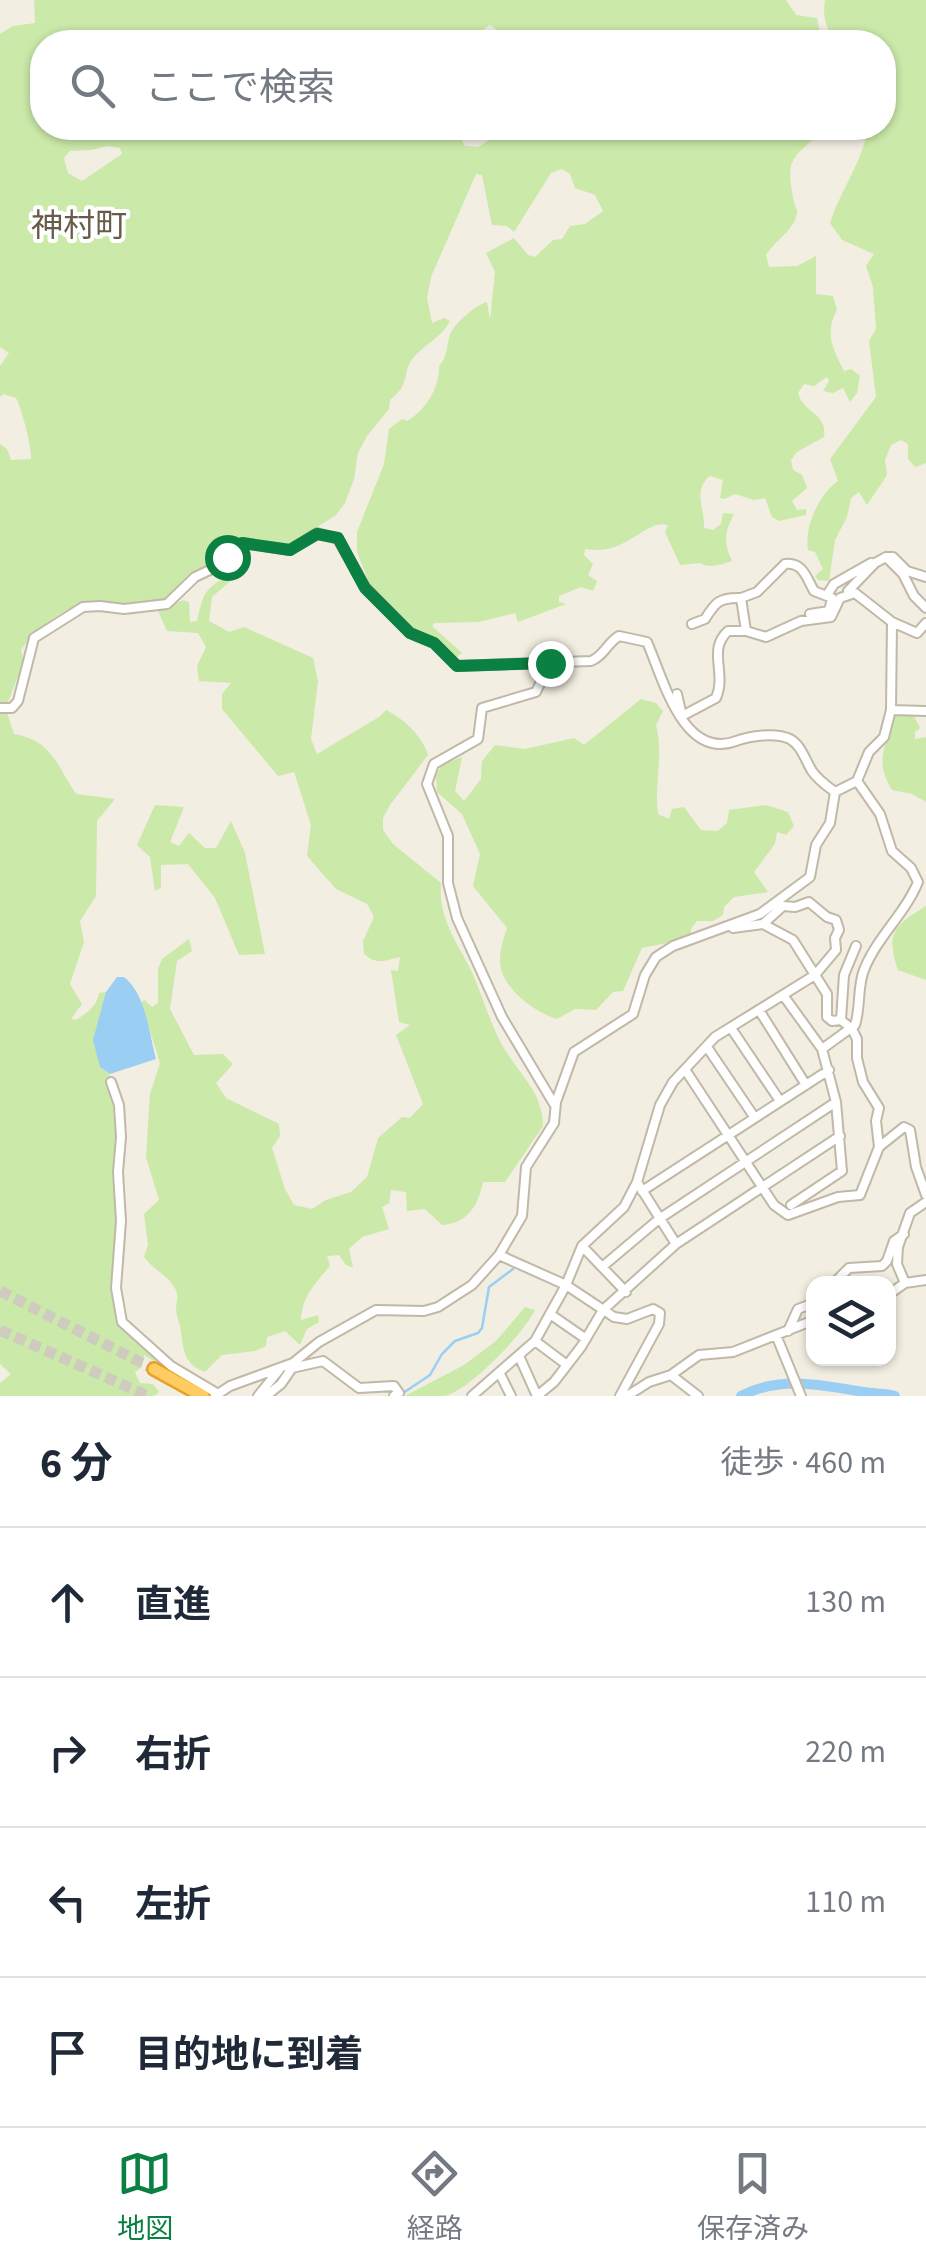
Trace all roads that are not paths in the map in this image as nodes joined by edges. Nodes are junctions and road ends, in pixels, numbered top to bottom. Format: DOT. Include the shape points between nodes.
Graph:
graph roads {
  1 [pos="886,557"];
  2 [pos="875,563"];
  3 [pos="926,577"];
  4 [pos="849,594"];
  5 [pos="827,595"];
  6 [pos="740,598"];
  7 [pos="925,604"];
  8 [pos="801,621"];
  9 [pos="892,622"];
  10 [pos="926,623"];
  11 [pos="692,624"];
  12 [pos="746,631"];
  13 [pos="550,663"];
  14 [pos="677,694"];
  15 [pos="0,708"];
  16 [pos="891,710"];
  17 [pos="926,711"];
  18 [pos="682,716"];
  19 [pos="857,781"];
  20 [pos="836,792"];
  21 [pos="763,924"];
  22 [pos="732,926"];
  23 [pos="856,946"];
  24 [pos="815,976"];
  25 [pos="783,996"];
  26 [pos="759,1010"];
  27 [pos="841,1020"];
  28 [pos="731,1028"];
  29 [pos="852,1029"];
  30 [pos="707,1048"];
  31 [pos="822,1049"];
  32 [pos="829,1070"];
  33 [pos="686,1072"];
  34 [pos="111,1082"];
  35 [pos="806,1084"];
  36 [pos="780,1101"];
  37 [pos="836,1102"];
  38 [pos="557,1108"];
  39 [pos="755,1118"];
  40 [pos="728,1136"];
  41 [pos="840,1136"];
  42 [pos="879,1146"];
  43 [pos="744,1162"];
  44 [pos="640,1187"];
  45 [pos="762,1190"];
  46 [pos="926,1199"];
  47 [pos="791,1205"];
  48 [pos="660,1218"];
  49 [pos="904,1234"];
  50 [pos="676,1244"];
  51 [pos="582,1246"];
  52 [pos="498,1254"];
  53 [pos="602,1267"];
  54 [pos="841,1276"];
  55 [pos="926,1280"];
  56 [pos="905,1283"];
  57 [pos="566,1285"];
  58 [pos="896,1289"];
  59 [pos="626,1292"];
  60 [pos="806,1306"];
  61 [pos="604,1310"];
  62 [pos="550,1314"];
  63 [pos="806,1323"];
  64 [pos="788,1330"];
  65 [pos="776,1335"];
  66 [pos="586,1339"];
  67 [pos="535,1341"];
  68 [pos="519,1356"];
  69 [pos="567,1365"];
  70 [pos="282,1367"];
  71 [pos="154,1369"];
  72 [pos="500,1372"];
  73 [pos="672,1376"];
  74 [pos="799,1394"];
  75 [pos="218,1395"];
  76 [pos="202,1396"];
  77 [pos="258,1396"];
  78 [pos="266,1396"];
  79 [pos="394,1396"];
  80 [pos="474,1396"];
  81 [pos="510,1396"];
  82 [pos="624,1396"];
  83 [pos="698,1396"];
  1 -- 2 [label="street"];
  1 -- 3 [label="street"];
  1 -- 7 [label="street"];
  2 -- 4 [label="street"];
  2 -- 5 [label="street" via="834,584"];
  4 -- 8 [label="street" via="831,618"];
  4 -- 9 [label="street" via="861,595"];
  5 -- 6 [label="street" via="814,591 802,567 790,563"];
  5 -- 8 [label="street" via="829,612"];
  6 -- 11 [label="street" via="721,599 705,620"];
  6 -- 12 [label="street"];
  8 -- 12 [label="street" via="766,636"];
  9 -- 10 [label="street" via="916,633"];
  9 -- 16 [label="street"];
  12 -- 18 [label="street" via="721,638 718,692"];
  13 -- 15 [label="street" via="457,666 434,643 410,633 365,588 343,542 317,534 290,550 242,543 167,604 83,607 66,615 34,638 18,701"];
  13 -- 18 [label="street" via="599,658 619,636 647,642"];
  13 -- 38 [label="street" via="536,692 482,708 478,739 434,764 427,784 448,836 450,894 466,943"];
  14 -- 18 [label="street"];
  16 -- 17 [label="street"];
  16 -- 19 [label="street" via="884,737"];
  18 -- 20 [label="street" via="685,727 708,744 776,736 793,741 814,774"];
  19 -- 20 [label="street"];
  19 -- 29 [label="street" via="880,814 892,851 918,882 863,971"];
  20 -- 22 [label="street" via="810,878"];
  21 -- 22 [label="street"];
  21 -- 24 [label="street" via="793,940"];
  21 -- 24 [label="street" via="783,906 809,902 836,920 836,950"];
  22 -- 38 [label="street" via="656,957 633,1014 574,1052"];
  23 -- 27 [label="street" via="844,974"];
  24 -- 25 [label="street"];
  24 -- 27 [label="street" via="827,994 827,1017"];
  25 -- 26 [label="street"];
  25 -- 31 [label="street"];
  26 -- 28 [label="street"];
  26 -- 35 [label="street"];
  27 -- 29 [label="street"];
  28 -- 30 [label="street"];
  28 -- 36 [label="street"];
  29 -- 31 [label="street"];
  29 -- 42 [label="street" via="863,1082 878,1102"];
  30 -- 33 [label="street"];
  30 -- 39 [label="street"];
  31 -- 32 [label="street"];
  32 -- 35 [label="street"];
  32 -- 37 [label="street"];
  33 -- 40 [label="street"];
  33 -- 44 [label="street" via="660,1106"];
  34 -- 75 [label="street" via="121,1137 116,1288 122,1322 171,1366"];
  35 -- 36 [label="street"];
  36 -- 39 [label="street"];
  37 -- 41 [label="street"];
  37 -- 43 [label="street"];
  38 -- 52 [label="street" via="526,1168 522,1216"];
  39 -- 40 [label="street"];
  40 -- 43 [label="street"];
  40 -- 44 [label="street"];
  41 -- 45 [label="street"];
  41 -- 47 [label="street" via="842,1171"];
  42 -- 45 [label="street" via="860,1194 788,1214"];
  42 -- 46 [label="street" via="904,1126 910,1130"];
  43 -- 45 [label="street"];
  43 -- 48 [label="street"];
  44 -- 48 [label="street"];
  44 -- 51 [label="street"];
  45 -- 50 [label="street"];
  46 -- 49 [label="street" via="910,1213"];
  48 -- 50 [label="street"];
  48 -- 53 [label="street"];
  49 -- 54 [label="street" via="882,1266 849,1268"];
  49 -- 56 [label="street" via="896,1256"];
  50 -- 59 [label="street"];
  51 -- 53 [label="street"];
  51 -- 57 [label="street"];
  52 -- 57 [label="street"];
  52 -- 70 [label="street" via="472,1285 438,1306 376,1310"];
  53 -- 59 [label="street"];
  55 -- 56 [label="street"];
  56 -- 58 [label="street"];
  57 -- 61 [label="street"];
  57 -- 62 [label="street"];
  59 -- 61 [label="street"];
  60 -- 64 [label="street"];
  61 -- 66 [label="street"];
  61 -- 82 [label="street" via="621,1319 652,1309 660,1313"];
  62 -- 66 [label="street"];
  62 -- 67 [label="street"];
  63 -- 64 [label="street"];
  64 -- 65 [label="street"];
  65 -- 73 [label="street" via="727,1353 699,1355"];
  65 -- 74 [label="street"];
  66 -- 69 [label="street"];
  67 -- 68 [label="street"];
  67 -- 69 [label="street"];
  68 -- 69 [label="street" via="537,1396"];
  68 -- 72 [label="street"];
  70 -- 75 [label="street"];
  70 -- 77 [label="street"];
  71 -- 76 [label="highway"];
  72 -- 80 [label="street"];
  72 -- 81 [label="street"];
  73 -- 82 [label="street"];
  73 -- 83 [label="street"];
  78 -- 79 [label="street" via="292,1368 323,1361 358,1388 394,1386"];
}
